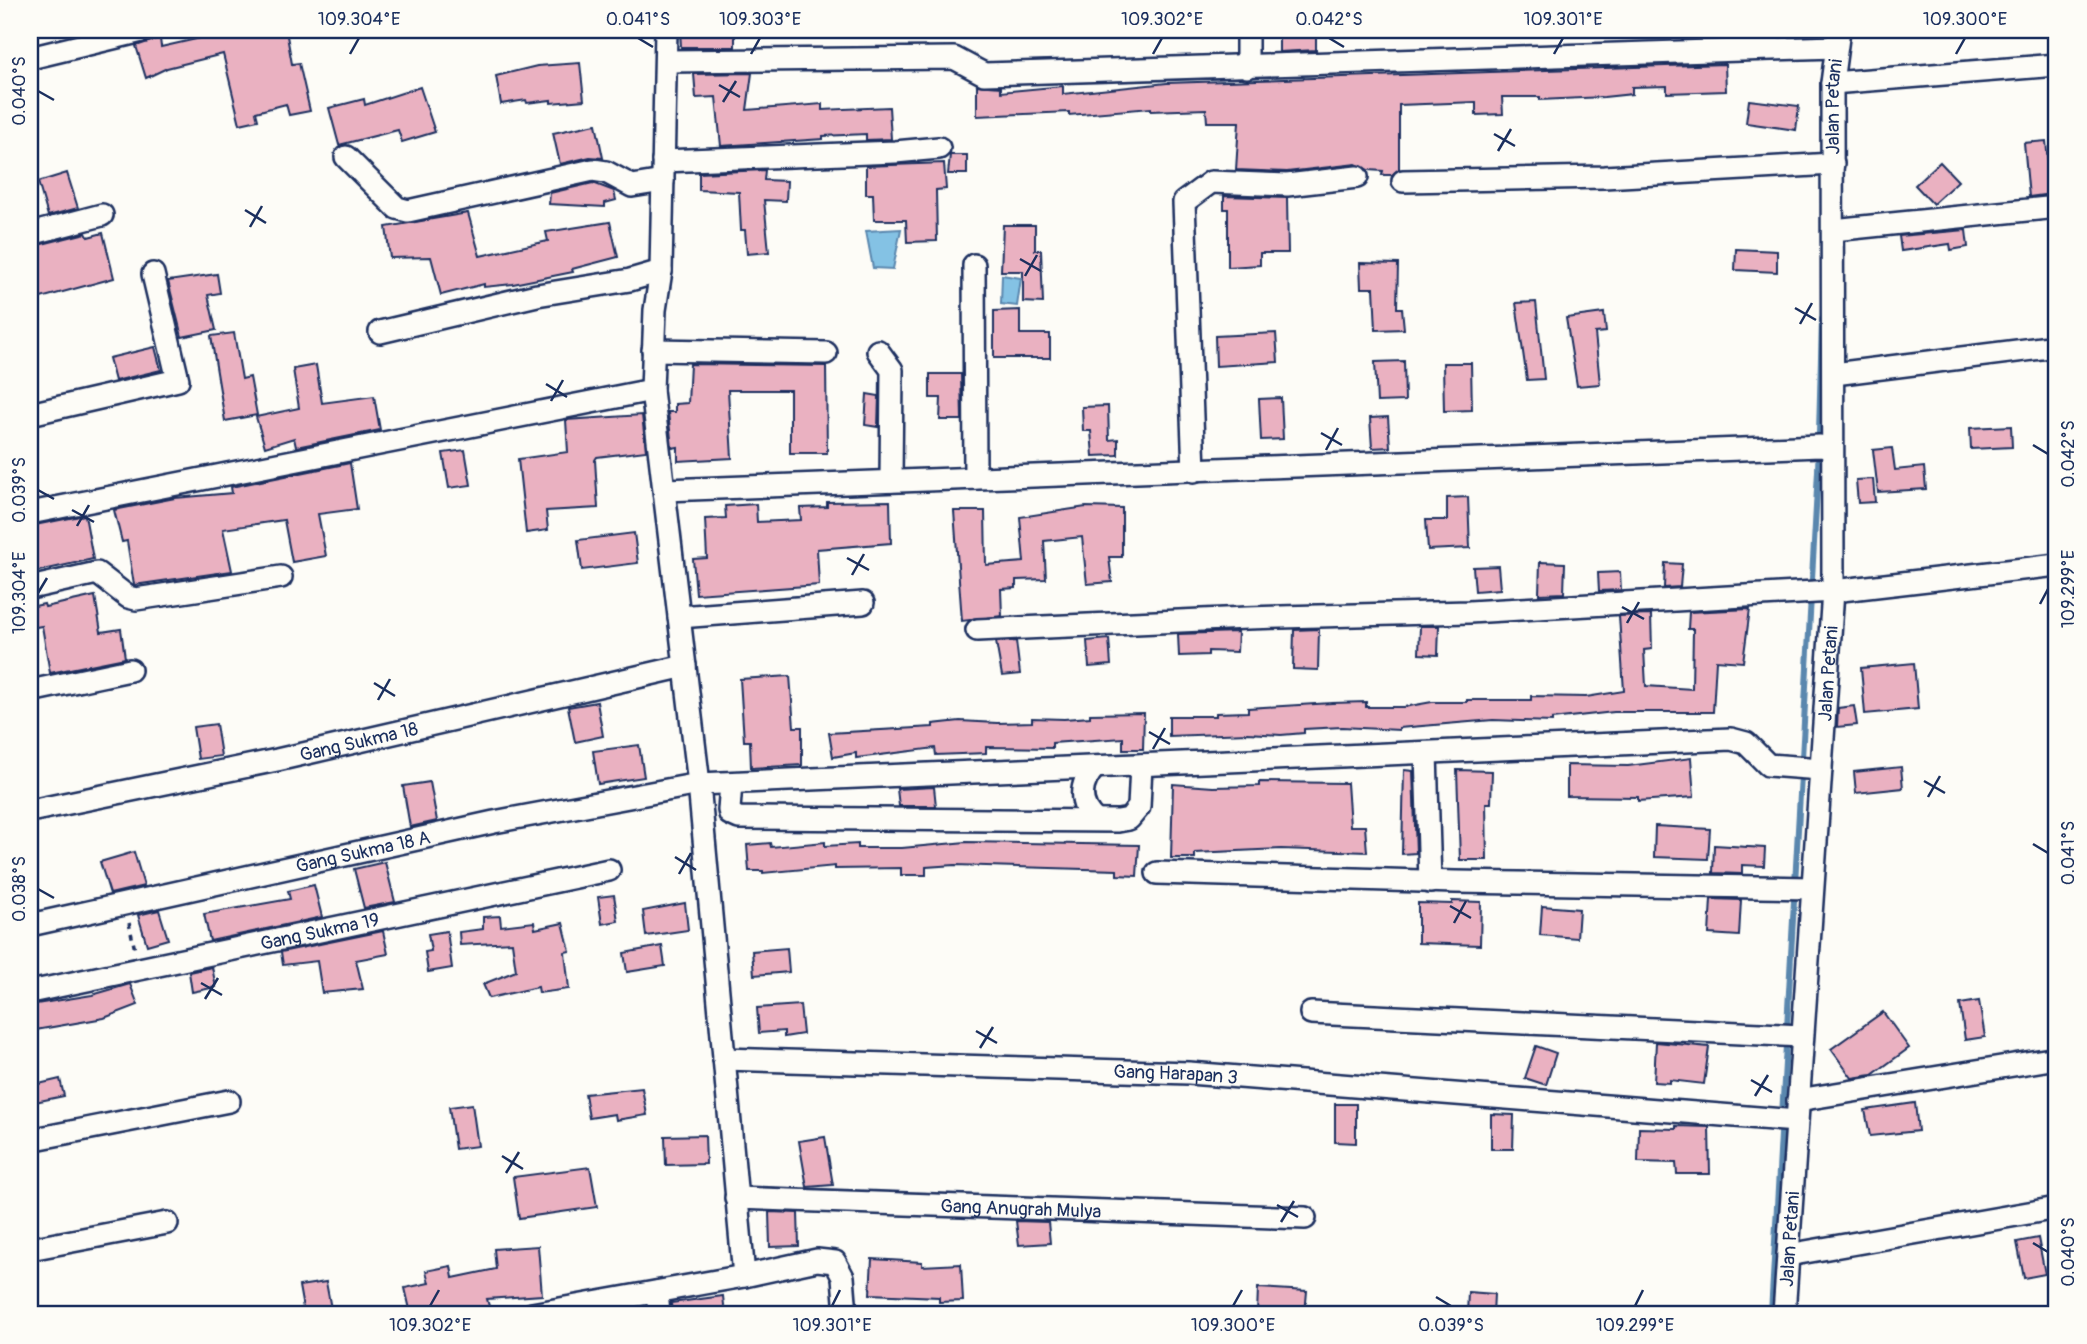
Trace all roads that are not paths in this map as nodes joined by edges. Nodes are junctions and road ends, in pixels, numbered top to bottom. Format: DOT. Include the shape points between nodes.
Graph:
graph roads {
  1 [pos="146,30"];
  2 [pos="666,30"];
  3 [pos="1247,30"];
  4 [pos="1830,41"];
  5 [pos="30,58"];
  6 [pos="666,61"];
  7 [pos="2057,65"];
  8 [pos="1247,67"];
  9 [pos="1832,83"];
  10 [pos="939,148"];
  11 [pos="346,157"];
  12 [pos="1833,164"];
  13 [pos="663,171"];
  14 [pos="1357,177"];
  15 [pos="1403,181"];
  16 [pos="2057,208"];
  17 [pos="102,215"];
  18 [pos="1833,230"];
  19 [pos="30,234"];
  20 [pos="974,265"];
  21 [pos="661,271"];
  22 [pos="153,274"];
  23 [pos="380,332"];
  24 [pos="2057,346"];
  25 [pos="653,350"];
  26 [pos="878,351"];
  27 [pos="826,353"];
  28 [pos="1835,374"];
  29 [pos="652,390"];
  30 [pos="30,414"];
  31 [pos="1826,447"];
  32 [pos="1194,471"];
  33 [pos="975,478"];
  34 [pos="891,481"];
  35 [pos="665,490"];
  36 [pos="30,513"];
  37 [pos="2057,565"];
  38 [pos="281,577"];
  39 [pos="30,588"];
  40 [pos="1829,592"];
  41 [pos="863,603"];
  42 [pos="679,617"];
  43 [pos="977,630"];
  44 [pos="685,666"];
  45 [pos="130,670"];
  46 [pos="30,691"];
  47 [pos="1426,753"];
  48 [pos="1141,765"];
  49 [pos="1095,767"];
  50 [pos="1815,769"];
  51 [pos="731,783"];
  52 [pos="699,785"];
  53 [pos="30,811"];
  54 [pos="1095,820"];
  55 [pos="609,870"];
  56 [pos="1157,873"];
  57 [pos="1430,882"];
  58 [pos="1807,888"];
  59 [pos="30,925"];
  60 [pos="30,992"];
  61 [pos="1311,1013"];
  62 [pos="1787,1034"];
  63 [pos="2057,1058"];
  64 [pos="724,1059"];
  65 [pos="229,1101"];
  66 [pos="1788,1114"];
  67 [pos="30,1140"];
  68 [pos="736,1198"];
  69 [pos="2057,1208"];
  70 [pos="1305,1218"];
  71 [pos="167,1223"];
  72 [pos="30,1249"];
  73 [pos="1788,1255"];
  74 [pos="744,1276"];
  75 [pos="657,1292"];
  76 [pos="532,1314"];
  77 [pos="659,1314"];
  78 [pos="846,1314"];
  79 [pos="1784,1314"];
  1 -- 5 [label="street"];
  2 -- 6 [label="street"];
  3 -- 8 [label="street"];
  4 -- 8 [label="street"];
  4 -- 9 [label="street, Jalan Petani"];
  6 -- 8 [label="street" via="954,58 984,74"];
  6 -- 13 [label="street"];
  7 -- 9 [label="street"];
  9 -- 12 [label="street, Jalan Petani"];
  10 -- 13 [label="street"];
  11 -- 13 [label="street" via="397,208 408,211 593,170 632,186"];
  12 -- 15 [label="street" via="1604,177"];
  12 -- 18 [label="street, Jalan Petani"];
  13 -- 21 [label="street"];
  14 -- 32 [label="street" via="1287,185 1211,182 1184,202"];
  16 -- 18 [label="street"];
  17 -- 19 [label="street"];
  18 -- 28 [label="street, Jalan Petani"];
  20 -- 33 [label="street"];
  21 -- 23 [label="street"];
  21 -- 25 [label="street"];
  22 -- 30 [label="street" via="178,380"];
  24 -- 28 [label="street"];
  25 -- 27 [label="street"];
  25 -- 29 [label="street"];
  26 -- 34 [label="street" via="892,370"];
  28 -- 31 [label="street, Jalan Petani"];
  29 -- 35 [label="street"];
  29 -- 36 [label="street"];
  31 -- 32 [label="street"];
  31 -- 40 [label="street, Jalan Petani"];
  32 -- 33 [label="street"];
  33 -- 34 [label="street"];
  34 -- 35 [label="street"];
  35 -- 42 [label="street"];
  37 -- 40 [label="street"];
  38 -- 39 [label="street" via="136,599 97,573"];
  40 -- 43 [label="street" via="1469,612"];
  40 -- 50 [label="street, Jalan Petani"];
  41 -- 42 [label="street"];
  42 -- 44 [label="street"];
  44 -- 52 [label="street"];
  44 -- 53 [label="street, Gang Sukma 18" via="277,760"];
  45 -- 46 [label="street"];
  47 -- 48 [label="street"];
  47 -- 50 [label="street" via="1731,740 1746,743 1768,765"];
  47 -- 57 [label="street"];
  48 -- 49 [label="street"];
  48 -- 54 [label="street" via="1135,814 1118,821"];
  49 -- 51 [label="street, Gang Sukma 18 A"];
  49 -- 54 [label="street" via="1082,793 1084,806"];
  50 -- 58 [label="street, Jalan Petani"];
  51 -- 52 [label="street, Gang Sukma 18 A"];
  51 -- 54 [label="street" via="729,810 739,818"];
  52 -- 59 [label="street, Gang Sukma 18 A" via="494,822"];
  52 -- 64 [label="street"];
  55 -- 60 [label="street, Gang Sukma 19"];
  56 -- 57 [label="street"];
  57 -- 58 [label="street"];
  58 -- 62 [label="street, Jalan Petani"];
  61 -- 62 [label="street"];
  62 -- 66 [label="street, Jalan Petani"];
  63 -- 66 [label="street, Gang Harapan 3"];
  64 -- 66 [label="street, Gang Harapan 3" via="1189,1073 1624,1110"];
  64 -- 68 [label="street"];
  65 -- 67 [label="street"];
  66 -- 73 [label="street, Jalan Petani"];
  68 -- 70 [label="street, Gang Anugrah Mulya"];
  68 -- 74 [label="street"];
  69 -- 73 [label="street"];
  71 -- 72 [label="street"];
  73 -- 79 [label="street, Jalan Petani"];
  74 -- 75 [label="street"];
  74 -- 78 [label="street" via="817,1260 835,1262 844,1277"];
  75 -- 76 [label="street"];
  75 -- 77 [label="street"];
}
